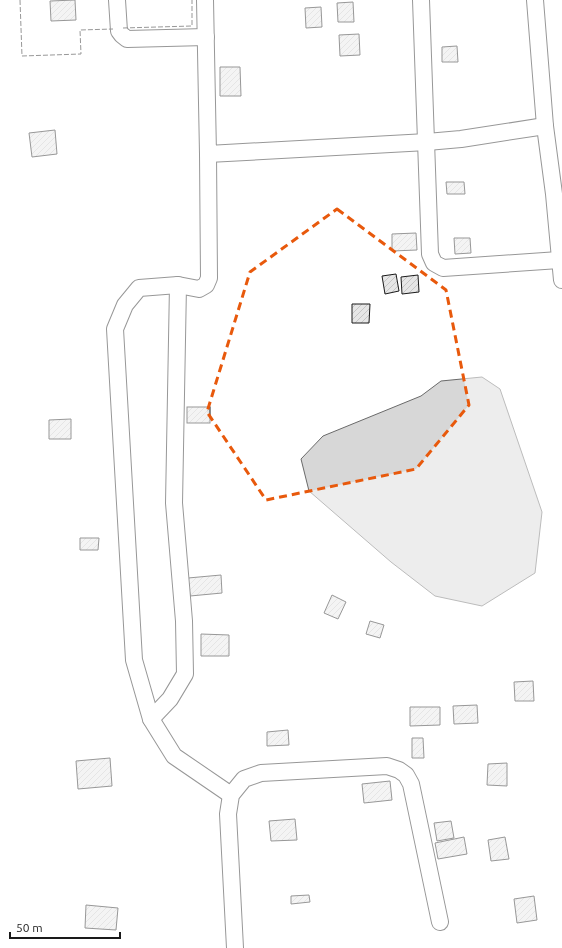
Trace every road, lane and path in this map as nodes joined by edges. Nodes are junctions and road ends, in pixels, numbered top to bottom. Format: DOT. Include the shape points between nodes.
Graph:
graph roads {
  1 [pos="117,0"];
  2 [pos="205,0"];
  3 [pos="421,0"];
  4 [pos="535,0"];
  5 [pos="206,37"];
  6 [pos="545,126"];
  7 [pos="427,142"];
  8 [pos="208,154"];
  9 [pos="559,260"];
  10 [pos="562,280"];
  11 [pos="178,285"];
  12 [pos="151,719"];
  13 [pos="231,795"];
  14 [pos="440,922"];
  15 [pos="235,948"];
  1 -- 5 [label="street" via="119,31 127,39"];
  2 -- 5 [label="street"];
  3 -- 7 [label="street"];
  4 -- 6 [label="street"];
  5 -- 8 [label="street"];
  6 -- 7 [label="street"];
  6 -- 9 [label="street"];
  7 -- 8 [label="street"];
  7 -- 9 [label="street" via="430,254 434,263 443,268"];
  8 -- 11 [label="street" via="209,278 206,285 199,288"];
  9 -- 10 [label="street"];
  11 -- 12 [label="street" via="174,502 184,621 185,674 170,699"];
  11 -- 12 [label="street" via="139,288 125,305 115,329 134,660"];
  12 -- 13 [label="street" via="174,756"];
  13 -- 14 [label="street" via="244,779 261,773 371,766 387,766 399,770 412,784"];
  13 -- 15 [label="street" via="228,814"];
}
